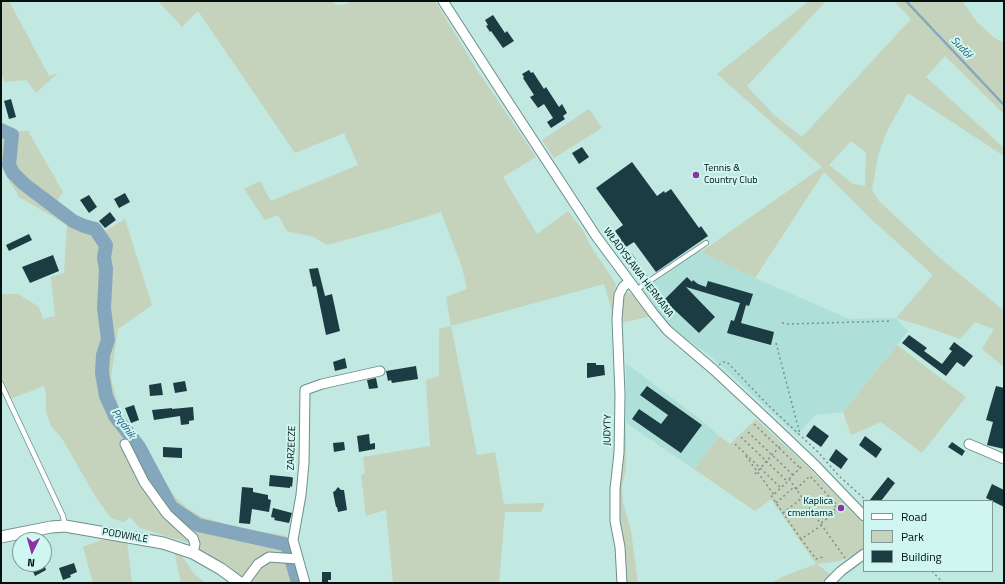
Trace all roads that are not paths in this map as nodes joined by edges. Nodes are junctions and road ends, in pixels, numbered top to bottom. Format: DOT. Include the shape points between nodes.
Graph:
graph roads {
  1 [pos="443,1"];
  2 [pos="706,243"];
  3 [pos="630,256"];
  4 [pos="629,282"];
  5 [pos="648,282"];
  6 [pos="636,290"];
  7 [pos="380,372"];
  8 [pos="1,384"];
  9 [pos="125,444"];
  10 [pos="969,444"];
  11 [pos="1004,459"];
  12 [pos="863,515"];
  13 [pos="65,526"];
  14 [pos="1,537"];
  15 [pos="193,553"];
  16 [pos="863,555"];
  17 [pos="298,559"];
  18 [pos="240,583"];
  19 [pos="244,583"];
  20 [pos="305,583"];
  21 [pos="622,583"];
  22 [pos="829,583"];
  1 -- 4 [label="street, WŁADYSŁAWA HERMANA"];
  2 -- 5 [label="lane"];
  3 -- 5 [label="lane"];
  4 -- 6 [label="street, WŁADYSŁAWA HERMANA"];
  4 -- 21 [label="street, JUDYTY" via="619,295 617,314 620,396 619,453 615,490"];
  5 -- 6 [label="lane"];
  6 -- 12 [label="street, WŁADYSŁAWA HERMANA" via="667,330 779,430"];
  7 -- 17 [label="street, ZARZECZE" via="305,390 304,463 293,540"];
  8 -- 13 [label="lane" via="63,516"];
  9 -- 15 [label="street" via="144,482 167,514 194,538"];
  10 -- 11 [label="street"];
  13 -- 14 [label="street, PODWIKLE"];
  13 -- 15 [label="street, PODWIKLE" via="163,543"];
  15 -- 18 [label="street, PODWIKLE"];
  16 -- 22 [label="street"];
  17 -- 19 [label="street" via="269,557 258,564"];
  17 -- 20 [label="street, ZARZECZE"];
}
